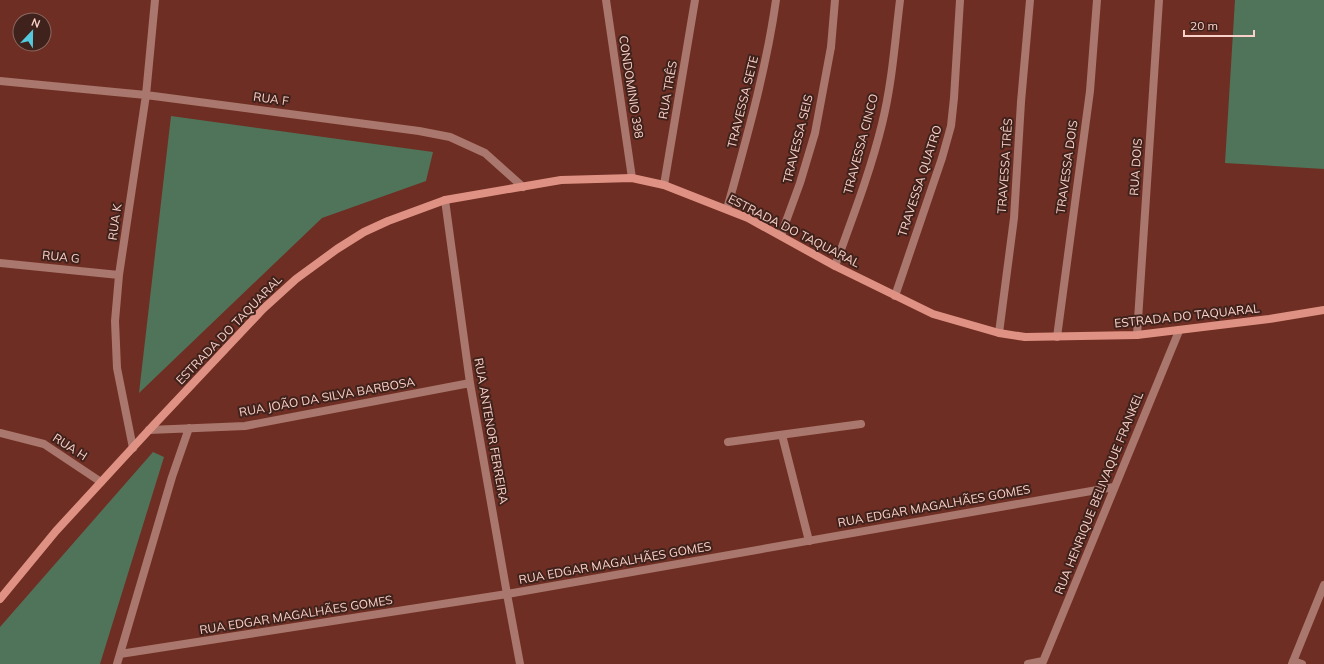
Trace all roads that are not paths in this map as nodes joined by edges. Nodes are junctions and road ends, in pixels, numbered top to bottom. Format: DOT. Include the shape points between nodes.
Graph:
graph roads {
  1 [pos="155,0"];
  2 [pos="606,0"];
  3 [pos="695,0"];
  4 [pos="776,0"];
  5 [pos="835,0"];
  6 [pos="900,0"];
  7 [pos="960,0"];
  8 [pos="1030,0"];
  9 [pos="1098,0"];
  10 [pos="1159,0"];
  11 [pos="0,81"];
  12 [pos="146,95"];
  13 [pos="632,178"];
  14 [pos="664,185"];
  15 [pos="523,187"];
  16 [pos="445,200"];
  17 [pos="727,209"];
  18 [pos="781,235"];
  19 [pos="0,263"];
  20 [pos="835,266"];
  21 [pos="119,276"];
  22 [pos="895,296"];
  23 [pos="1324,310"];
  24 [pos="1179,330"];
  25 [pos="999,333"];
  26 [pos="1137,335"];
  27 [pos="1057,337"];
  28 [pos="470,383"];
  29 [pos="861,424"];
  30 [pos="189,428"];
  31 [pos="149,430"];
  32 [pos="0,432"];
  33 [pos="782,435"];
  34 [pos="728,442"];
  35 [pos="134,448"];
  36 [pos="101,482"];
  37 [pos="1114,487"];
  38 [pos="809,541"];
  39 [pos="1324,585"];
  40 [pos="507,594"];
  41 [pos="0,599"];
  42 [pos="120,654"];
  43 [pos="1293,662"];
  44 [pos="1042,663"];
  45 [pos="117,664"];
  46 [pos="520,664"];
  47 [pos="1028,664"];
  48 [pos="1302,664"];
  1 -- 12 [label="street, RUA K"];
  2 -- 13 [label="street, CONDOMINIO 398"];
  3 -- 14 [label="street, RUA TRÊS"];
  4 -- 17 [label="street, TRAVESSA SETE" via="755,109"];
  5 -- 18 [label="street, TRAVESSA SEIS" via="831,47 815,133"];
  6 -- 20 [label="street, TRAVESSA CINCO" via="882,123 867,177"];
  7 -- 22 [label="street, TRAVESSA QUATRO" via="951,126"];
  8 -- 25 [label="street, TRAVESSA TRÊS" via="1014,218"];
  9 -- 27 [label="street, TRAVESSA DOIS" via="1090,91"];
  10 -- 26 [label="street, RUA DOIS"];
  11 -- 12 [label="street, RUA F"];
  12 -- 15 [label="street, RUA F" via="419,131 450,138 485,153"];
  12 -- 21 [label="street, RUA K"];
  13 -- 14 [label="street, ESTRADA DO TAQUARAL"];
  13 -- 15 [label="street, ESTRADA DO TAQUARAL" via="561,180"];
  14 -- 17 [label="street, ESTRADA DO TAQUARAL"];
  15 -- 16 [label="street, ESTRADA DO TAQUARAL"];
  16 -- 28 [label="street, RUA ANTENOR FERREIRA"];
  16 -- 31 [label="street, ESTRADA DO TAQUARAL" via="364,232 296,279 263,309"];
  17 -- 18 [label="street, ESTRADA DO TAQUARAL"];
  18 -- 20 [label="street, ESTRADA DO TAQUARAL"];
  19 -- 21 [label="street, RUA G"];
  20 -- 22 [label="street, ESTRADA DO TAQUARAL"];
  21 -- 35 [label="street, RUA K" via="115,321 116,368"];
  22 -- 25 [label="street, ESTRADA DO TAQUARAL" via="933,314"];
  23 -- 24 [label="street, ESTRADA DO TAQUARAL"];
  24 -- 26 [label="street, ESTRADA DO TAQUARAL"];
  24 -- 37 [label="street, RUA HENRIQUE BELIVAQUE FRANKEL"];
  25 -- 27 [label="street, ESTRADA DO TAQUARAL" via="1025,337"];
  26 -- 27 [label="street, ESTRADA DO TAQUARAL"];
  28 -- 30 [label="street, RUA JOÃO DA SILVA BARBOSA" via="245,426"];
  28 -- 40 [label="street, RUA ANTENOR FERREIRA"];
  29 -- 33 [label="street"];
  30 -- 31 [label="street, RUA JOÃO DA SILVA BARBOSA"];
  30 -- 42 [label="street" via="170,483"];
  31 -- 35 [label="street, ESTRADA DO TAQUARAL"];
  32 -- 36 [label="street, RUA H" via="44,444"];
  33 -- 34 [label="street"];
  33 -- 38 [label="street"];
  35 -- 36 [label="street, ESTRADA DO TAQUARAL"];
  36 -- 41 [label="street, ESTRADA DO TAQUARAL" via="56,531"];
  37 -- 38 [label="street, RUA EDGAR MAGALHÃES GOMES"];
  37 -- 44 [label="street, RUA HENRIQUE BELIVAQUE FRANKEL"];
  38 -- 40 [label="street, RUA EDGAR MAGALHÃES GOMES"];
  39 -- 43 [label="street"];
  40 -- 42 [label="street, RUA EDGAR MAGALHÃES GOMES"];
  40 -- 46 [label="street, RUA ANTENOR FERREIRA"];
  42 -- 45 [label="street"];
  43 -- 48 [label="street"];
  44 -- 47 [label="street"];
}
